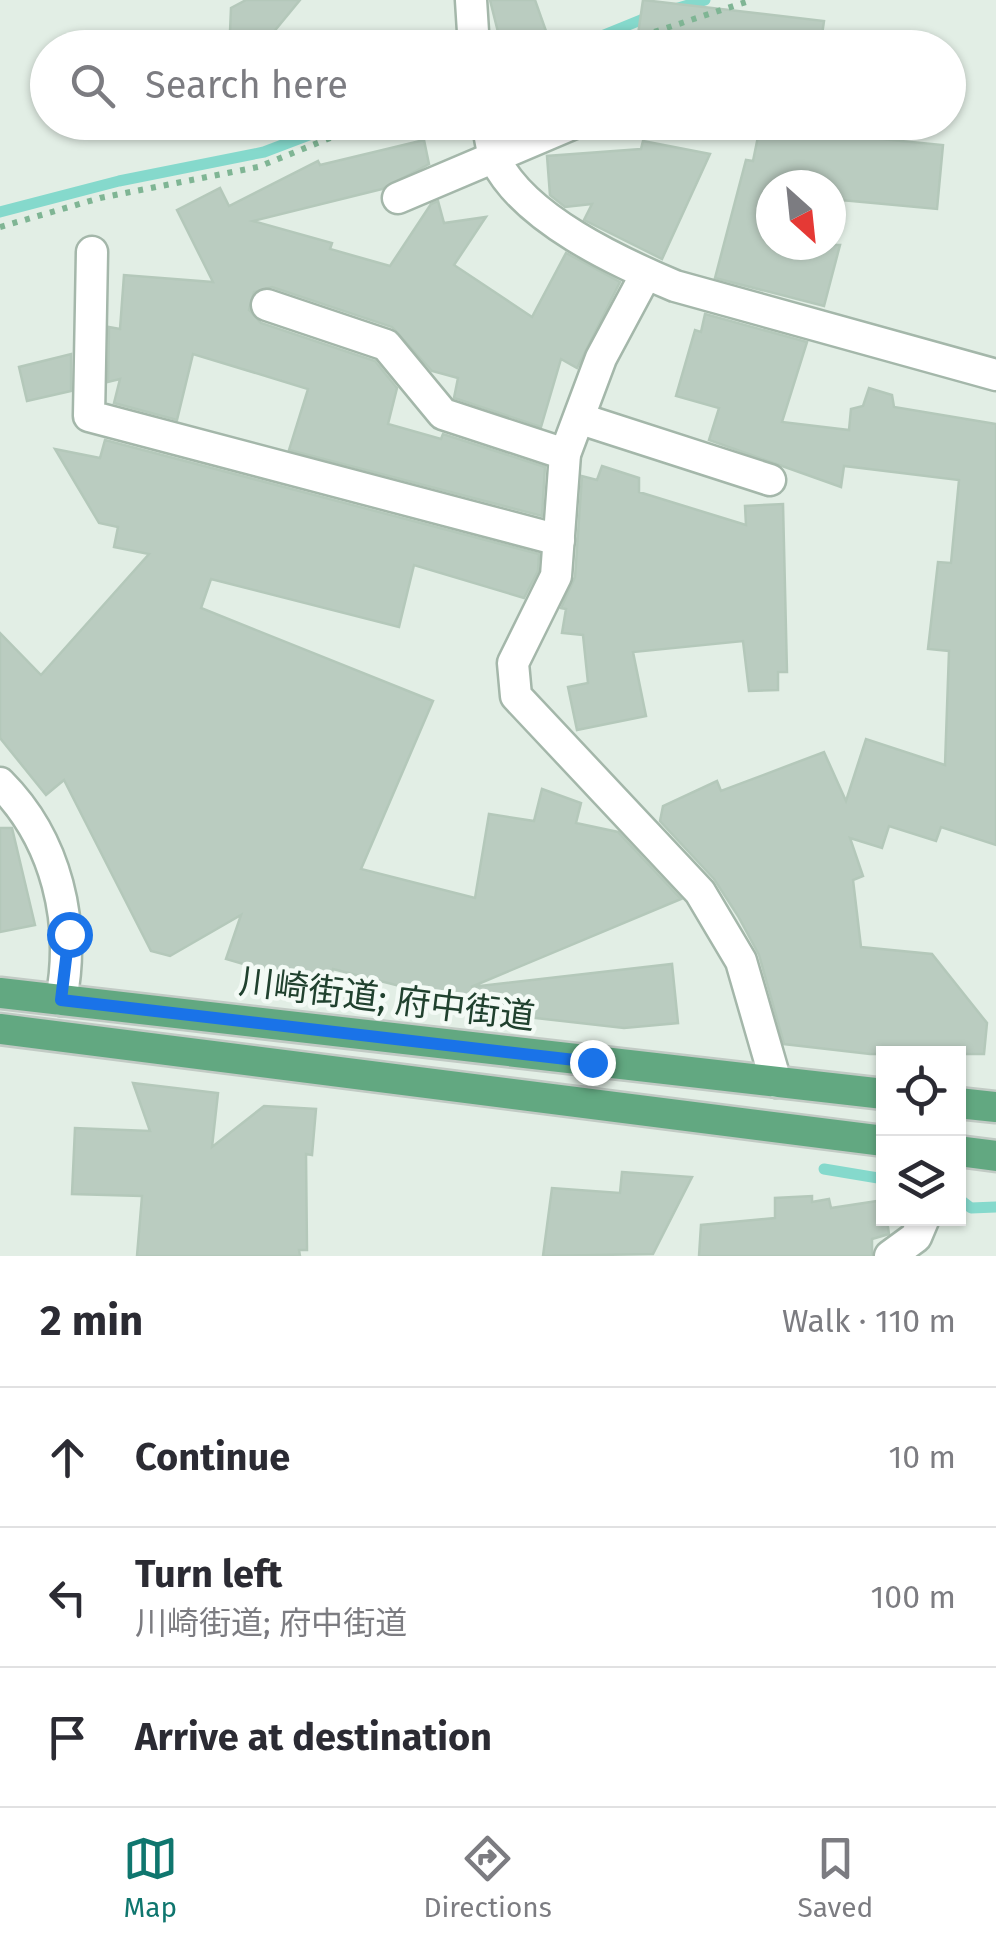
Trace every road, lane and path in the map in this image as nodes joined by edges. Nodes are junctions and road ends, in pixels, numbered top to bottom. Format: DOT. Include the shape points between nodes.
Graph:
graph roads {
  1 [pos="471,0"];
  2 [pos="752,0"];
  3 [pos="473,30"];
  4 [pos="660,30"];
  5 [pos="324,140"];
  6 [pos="491,140"];
  7 [pos="538,140"];
  8 [pos="496,160"];
  9 [pos="398,198"];
  10 [pos="0,227"];
  11 [pos="92,252"];
  12 [pos="646,274"];
  13 [pos="267,305"];
  14 [pos="996,374"];
  15 [pos="582,419"];
  16 [pos="566,454"];
  17 [pos="770,480"];
  18 [pos="558,540"];
  19 [pos="0,784"];
  20 [pos="0,993"];
  21 [pos="61,1000"];
  22 [pos="0,1029"];
  23 [pos="776,1082"];
  24 [pos="876,1093"];
  25 [pos="876,1140"];
  26 [pos="966,1152"];
  27 [pos="996,1156"];
  1 -- 3 [label="street"];
  2 -- 4 [label="path"];
  5 -- 10 [label="path" via="258,167 100,198"];
  6 -- 8 [label="street"];
  7 -- 8 [label="street"];
  8 -- 9 [label="street"];
  8 -- 12 [label="street" via="544,217"];
  11 -- 18 [label="street" via="89,416"];
  12 -- 14 [label="street"];
  12 -- 15 [label="street" via="601,358"];
  13 -- 16 [label="street" via="386,345 443,414"];
  15 -- 16 [label="street"];
  15 -- 17 [label="street"];
  16 -- 18 [label="street"];
  18 -- 23 [label="street" via="556,576 513,663 516,696 700,892 741,961"];
  19 -- 21 [label="street" via="24,807 52,864 69,934"];
  20 -- 21 [label="main road, 川崎街道; 府中街道"];
  21 -- 23 [label="main road, 川崎街道; 府中街道"];
  22 -- 25 [label="main road"];
  23 -- 24 [label="main road, 川崎街道; 府中街道"];
  26 -- 27 [label="main road"];
}
